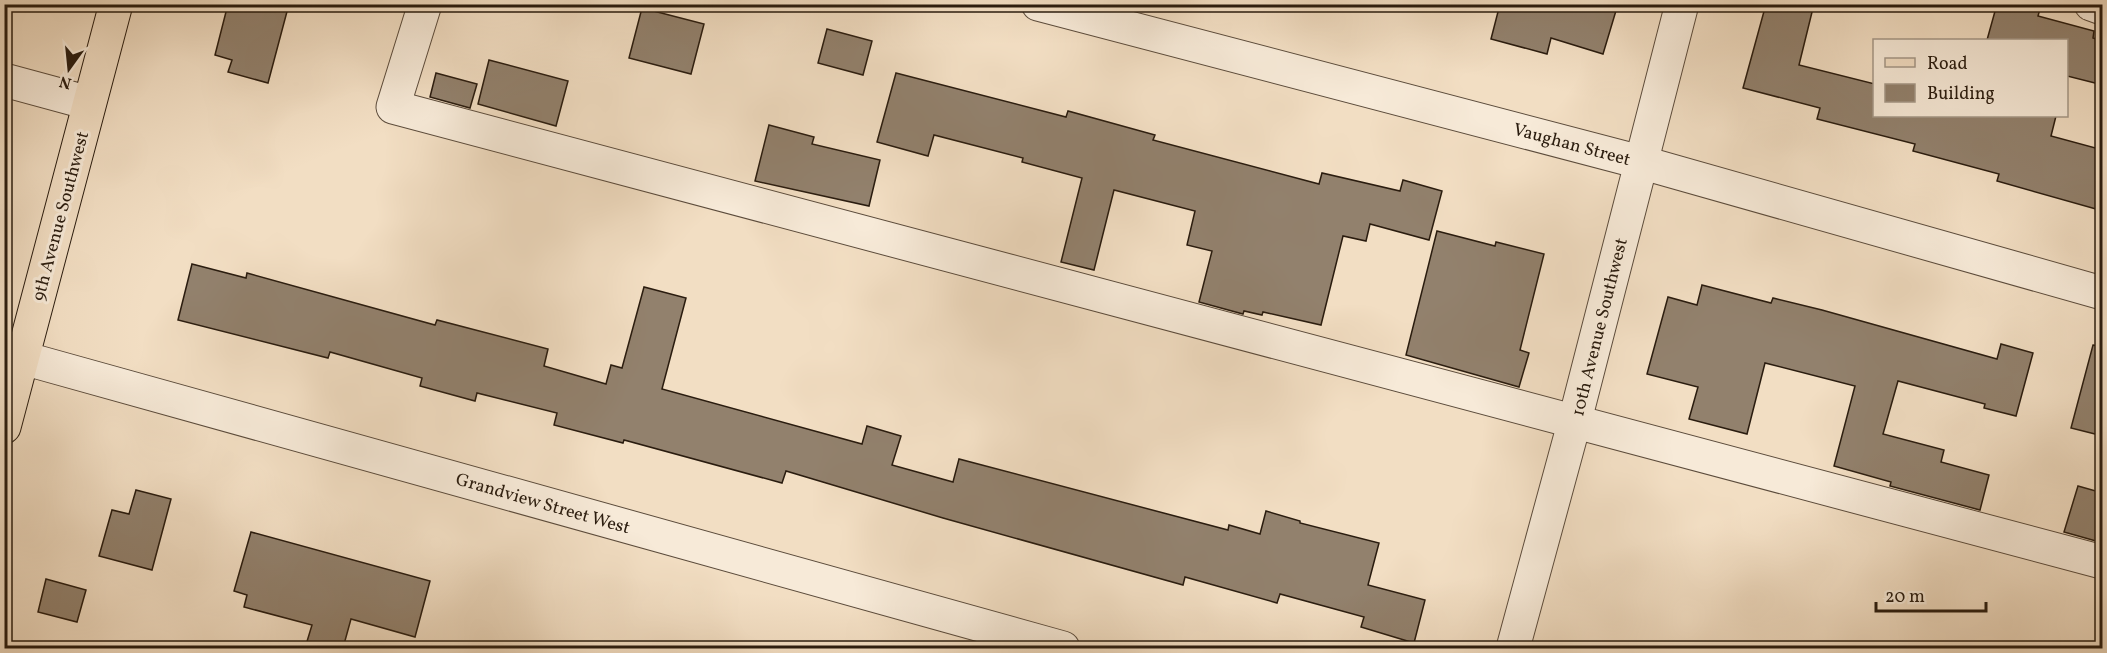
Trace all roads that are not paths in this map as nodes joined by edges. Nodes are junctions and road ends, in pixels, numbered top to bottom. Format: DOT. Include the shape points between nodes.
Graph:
graph roads {
  1 [pos="116,4"];
  2 [pos="425,4"];
  3 [pos="1038,4"];
  4 [pos="1682,4"];
  5 [pos="2091,4"];
  6 [pos="2103,8"];
  7 [pos="4,80"];
  8 [pos="89,103"];
  9 [pos="1640,162"];
  10 [pos="2103,293"];
  11 [pos="14,357"];
  12 [pos="1575,420"];
  13 [pos="4,427"];
  14 [pos="2103,562"];
  15 [pos="1063,648"];
  16 [pos="1513,648"];
  1 -- 8 [label="main road, 9th Avenue Southwest"];
  2 -- 12 [label="street" via="393,107"];
  3 -- 9 [label="street, Vaughan Street"];
  4 -- 9 [label="street, 10th Avenue Southwest"];
  5 -- 6 [label="street"];
  7 -- 8 [label="street"];
  8 -- 11 [label="main road, 9th Avenue Southwest"];
  9 -- 10 [label="street, Vaughan Street"];
  9 -- 12 [label="street, 10th Avenue Southwest"];
  11 -- 13 [label="main road, 9th Avenue Southwest"];
  11 -- 15 [label="street, Grandview Street West"];
  12 -- 14 [label="street"];
  12 -- 16 [label="street, 10th Avenue Southwest"];
}
